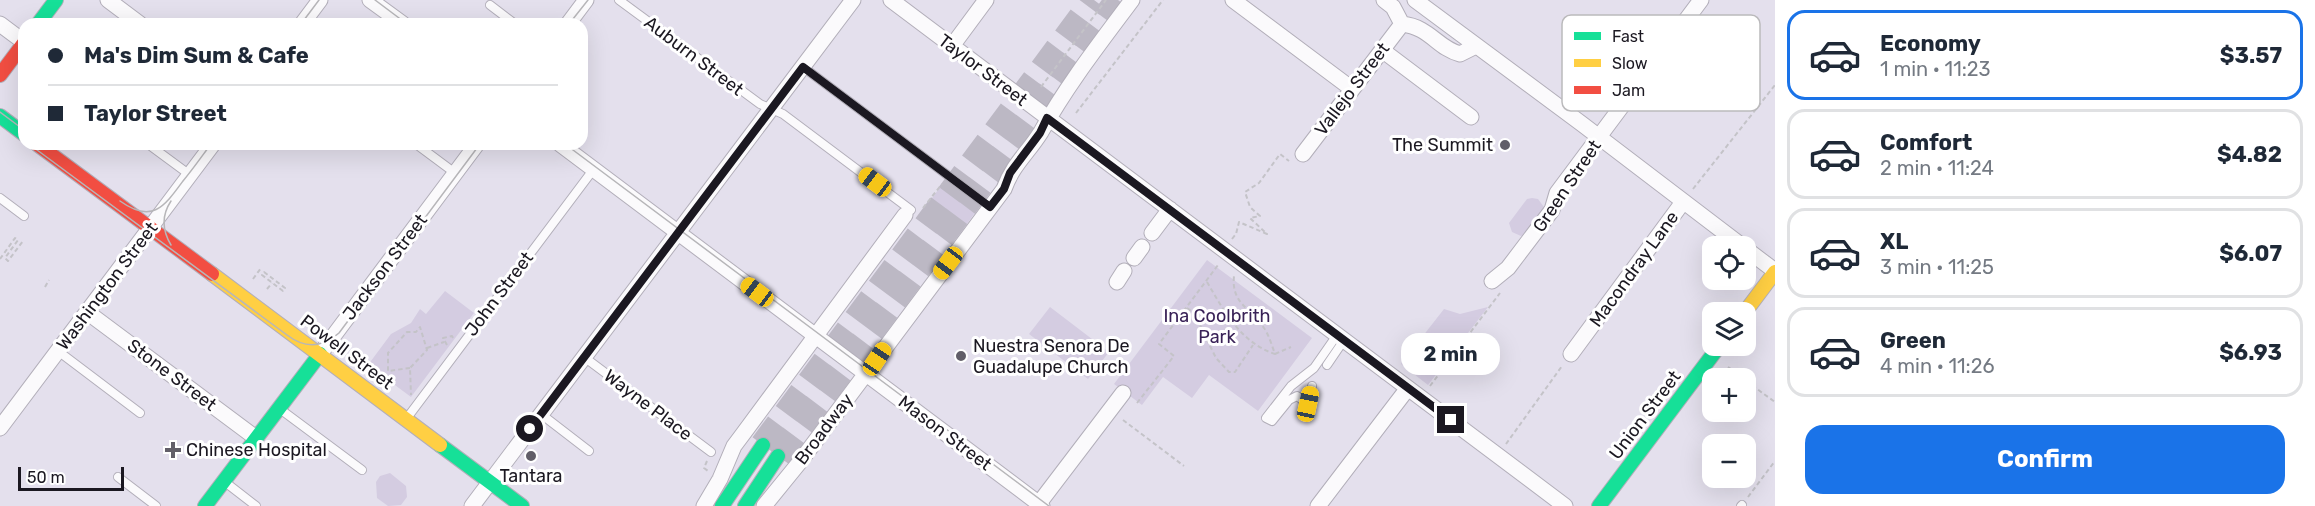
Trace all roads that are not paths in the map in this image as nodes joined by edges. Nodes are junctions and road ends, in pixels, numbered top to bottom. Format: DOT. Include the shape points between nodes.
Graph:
graph roads {
  1 [pos="56,0"];
  2 [pos="108,0"];
  3 [pos="320,0"];
  4 [pos="370,0"];
  5 [pos="586,0"];
  6 [pos="619,0"];
  7 [pos="853,0"];
  8 [pos="891,0"];
  9 [pos="986,0"];
  10 [pos="1132,0"];
  11 [pos="1233,0"];
  12 [pos="1384,0"];
  13 [pos="1701,0"];
  14 [pos="1417,1"];
  15 [pos="490,5"];
  16 [pos="1690,15"];
  17 [pos="42,18"];
  18 [pos="132,18"];
  19 [pos="306,18"];
  20 [pos="394,18"];
  21 [pos="507,18"];
  22 [pos="572,18"];
  23 [pos="0,24"];
  24 [pos="1402,24"];
  25 [pos="18,38"];
  26 [pos="952,46"];
  27 [pos="1476,46"];
  28 [pos="1382,50"];
  29 [pos="18,51"];
  30 [pos="803,67"];
  31 [pos="0,75"];
  32 [pos="1352,89"];
  33 [pos="770,110"];
  34 [pos="1562,110"];
  35 [pos="1564,111"];
  36 [pos="1618,111"];
  37 [pos="0,116"];
  38 [pos="1471,117"];
  39 [pos="1047,118"];
  40 [pos="18,130"];
  41 [pos="1599,137"];
  42 [pos="44,150"];
  43 [pos="156,150"];
  44 [pos="209,150"];
  45 [pos="424,150"];
  46 [pos="472,150"];
  47 [pos="568,150"];
  48 [pos="1303,154"];
  49 [pos="593,170"];
  50 [pos="455,173"];
  51 [pos="190,175"];
  52 [pos="0,198"];
  53 [pos="1683,202"];
  54 [pos="990,207"];
  55 [pos="1170,209"];
  56 [pos="908,212"];
  57 [pos="24,216"];
  58 [pos="151,228"];
  59 [pos="678,233"];
  60 [pos="1152,233"];
  61 [pos="1729,236"];
  62 [pos="1756,257"];
  63 [pos="1775,271"];
  64 [pos="1492,280"];
  65 [pos="1752,302"];
  66 [pos="87,312"];
  67 [pos="815,336"];
  68 [pos="1341,338"];
  69 [pos="58,351"];
  70 [pos="320,354"];
  71 [pos="1571,354"];
  72 [pos="1712,356"];
  73 [pos="584,357"];
  74 [pos="1327,365"];
  75 [pos="866,374"];
  76 [pos="1312,386"];
  77 [pos="1408,388"];
  78 [pos="1123,393"];
  79 [pos="279,408"];
  80 [pos="140,413"];
  81 [pos="541,414"];
  82 [pos="406,419"];
  83 [pos="0,428"];
  84 [pos="256,438"];
  85 [pos="763,445"];
  86 [pos="590,451"];
  87 [pos="711,452"];
  88 [pos="778,456"];
  89 [pos="362,470"];
  90 [pos="118,477"];
  91 [pos="224,482"];
  92 [pos="490,482"];
  93 [pos="1039,505"];
  94 [pos="156,506"];
  95 [pos="205,506"];
  96 [pos="256,506"];
  97 [pos="472,506"];
  98 [pos="522,506"];
  99 [pos="704,506"];
  100 [pos="722,506"];
  101 [pos="745,506"];
  102 [pos="765,506"];
  103 [pos="1318,506"];
  104 [pos="1565,506"];
  105 [pos="1599,506"];
  1 -- 17 [label="street"];
  2 -- 18 [label="street"];
  3 -- 19 [label="street"];
  4 -- 20 [label="street"];
  5 -- 22 [label="street"];
  6 -- 33 [label="lane, Auburn Street"];
  7 -- 30 [label="street"];
  8 -- 26 [label="street, Taylor Street"];
  9 -- 26 [label="street"];
  10 -- 39 [label="street, Broadway"];
  11 -- 32 [label="street"];
  12 -- 24 [label="street"];
  13 -- 16 [label="street, Green Street"];
  14 -- 27 [label="street"];
  15 -- 21 [label="lane"];
  23 -- 25 [label="street"];
  24 -- 27 [label="street" via="1422,29 1452,52 1460,54"];
  24 -- 28 [label="street, Vallejo Street"];
  26 -- 39 [label="street, Taylor Street"];
  27 -- 34 [label="street"];
  28 -- 32 [label="street, Vallejo Street"];
  28 -- 38 [label="street"];
  29 -- 31 [label="street"];
  30 -- 33 [label="street"];
  30 -- 54 [label="lane"];
  32 -- 48 [label="street, Vallejo Street"];
  33 -- 56 [label="lane, Auburn Street" via="783,114"];
  33 -- 59 [label="street"];
  35 -- 41 [label="street"];
  36 -- 41 [label="street, Green Street"];
  37 -- 40 [label="street"];
  39 -- 54 [label="street, Broadway"];
  39 -- 55 [label="street, Taylor Street"];
  41 -- 53 [label="street"];
  41 -- 64 [label="street, Green Street" via="1557,193 1552,210 1508,268"];
  42 -- 58 [label="street, Powell Street"];
  43 -- 51 [label="lane"];
  44 -- 51 [label="street, Washington Street"];
  45 -- 50 [label="lane"];
  46 -- 50 [label="street, Jackson Street"];
  47 -- 49 [label="street, Mason Street"];
  49 -- 59 [label="street, Mason Street"];
  49 -- 82 [label="lane, John Street"];
  50 -- 70 [label="street, Jackson Street"];
  51 -- 58 [label="street, Washington Street"];
  52 -- 57 [label="lane"];
  53 -- 61 [label="street"];
  53 -- 71 [label="street, Macondray Lane"];
  54 -- 75 [label="street, Broadway"];
  55 -- 60 [label="street"];
  55 -- 68 [label="street, Taylor Street"];
  56 -- 67 [label="street"];
  58 -- 66 [label="street, Washington Street"];
  58 -- 70 [label="street, Powell Street"];
  59 -- 67 [label="street, Mason Street"];
  59 -- 73 [label="street"];
  62 -- 63 [label="street"];
  63 -- 65 [label="street"];
  66 -- 69 [label="street, Washington Street"];
  66 -- 84 [label="street, Stone Street"];
  67 -- 75 [label="street, Mason Street"];
  67 -- 99 [label="street" via="734,446"];
  68 -- 74 [label="lane"];
  68 -- 76 [label="lane" via="1291,386 1266,418 1272,422 1297,396 1308,404"];
  68 -- 77 [label="street, Taylor Street"];
  69 -- 80 [label="lane"];
  69 -- 83 [label="street, Washington Street"];
  70 -- 79 [label="street, Jackson Street"];
  70 -- 82 [label="street, Powell Street"];
  72 -- 105 [label="street, Union Street"];
  73 -- 81 [label="street"];
  73 -- 87 [label="lane, Wayne Place"];
  75 -- 93 [label="street, Mason Street"];
  75 -- 102 [label="street, Broadway"];
  77 -- 103 [label="street"];
  77 -- 104 [label="street, Taylor Street"];
  78 -- 93 [label="street"];
  79 -- 84 [label="street, Jackson Street"];
  79 -- 89 [label="lane"];
  81 -- 86 [label="lane"];
  81 -- 92 [label="street"];
  82 -- 92 [label="street, Powell Street"];
  84 -- 91 [label="street, Jackson Street"];
  85 -- 100 [label="street"];
  88 -- 101 [label="street, Broadway"];
  90 -- 94 [label="lane"];
  91 -- 95 [label="street, Jackson Street"];
  91 -- 96 [label="lane"];
  92 -- 97 [label="street"];
  92 -- 98 [label="street, Powell Street"];
}
